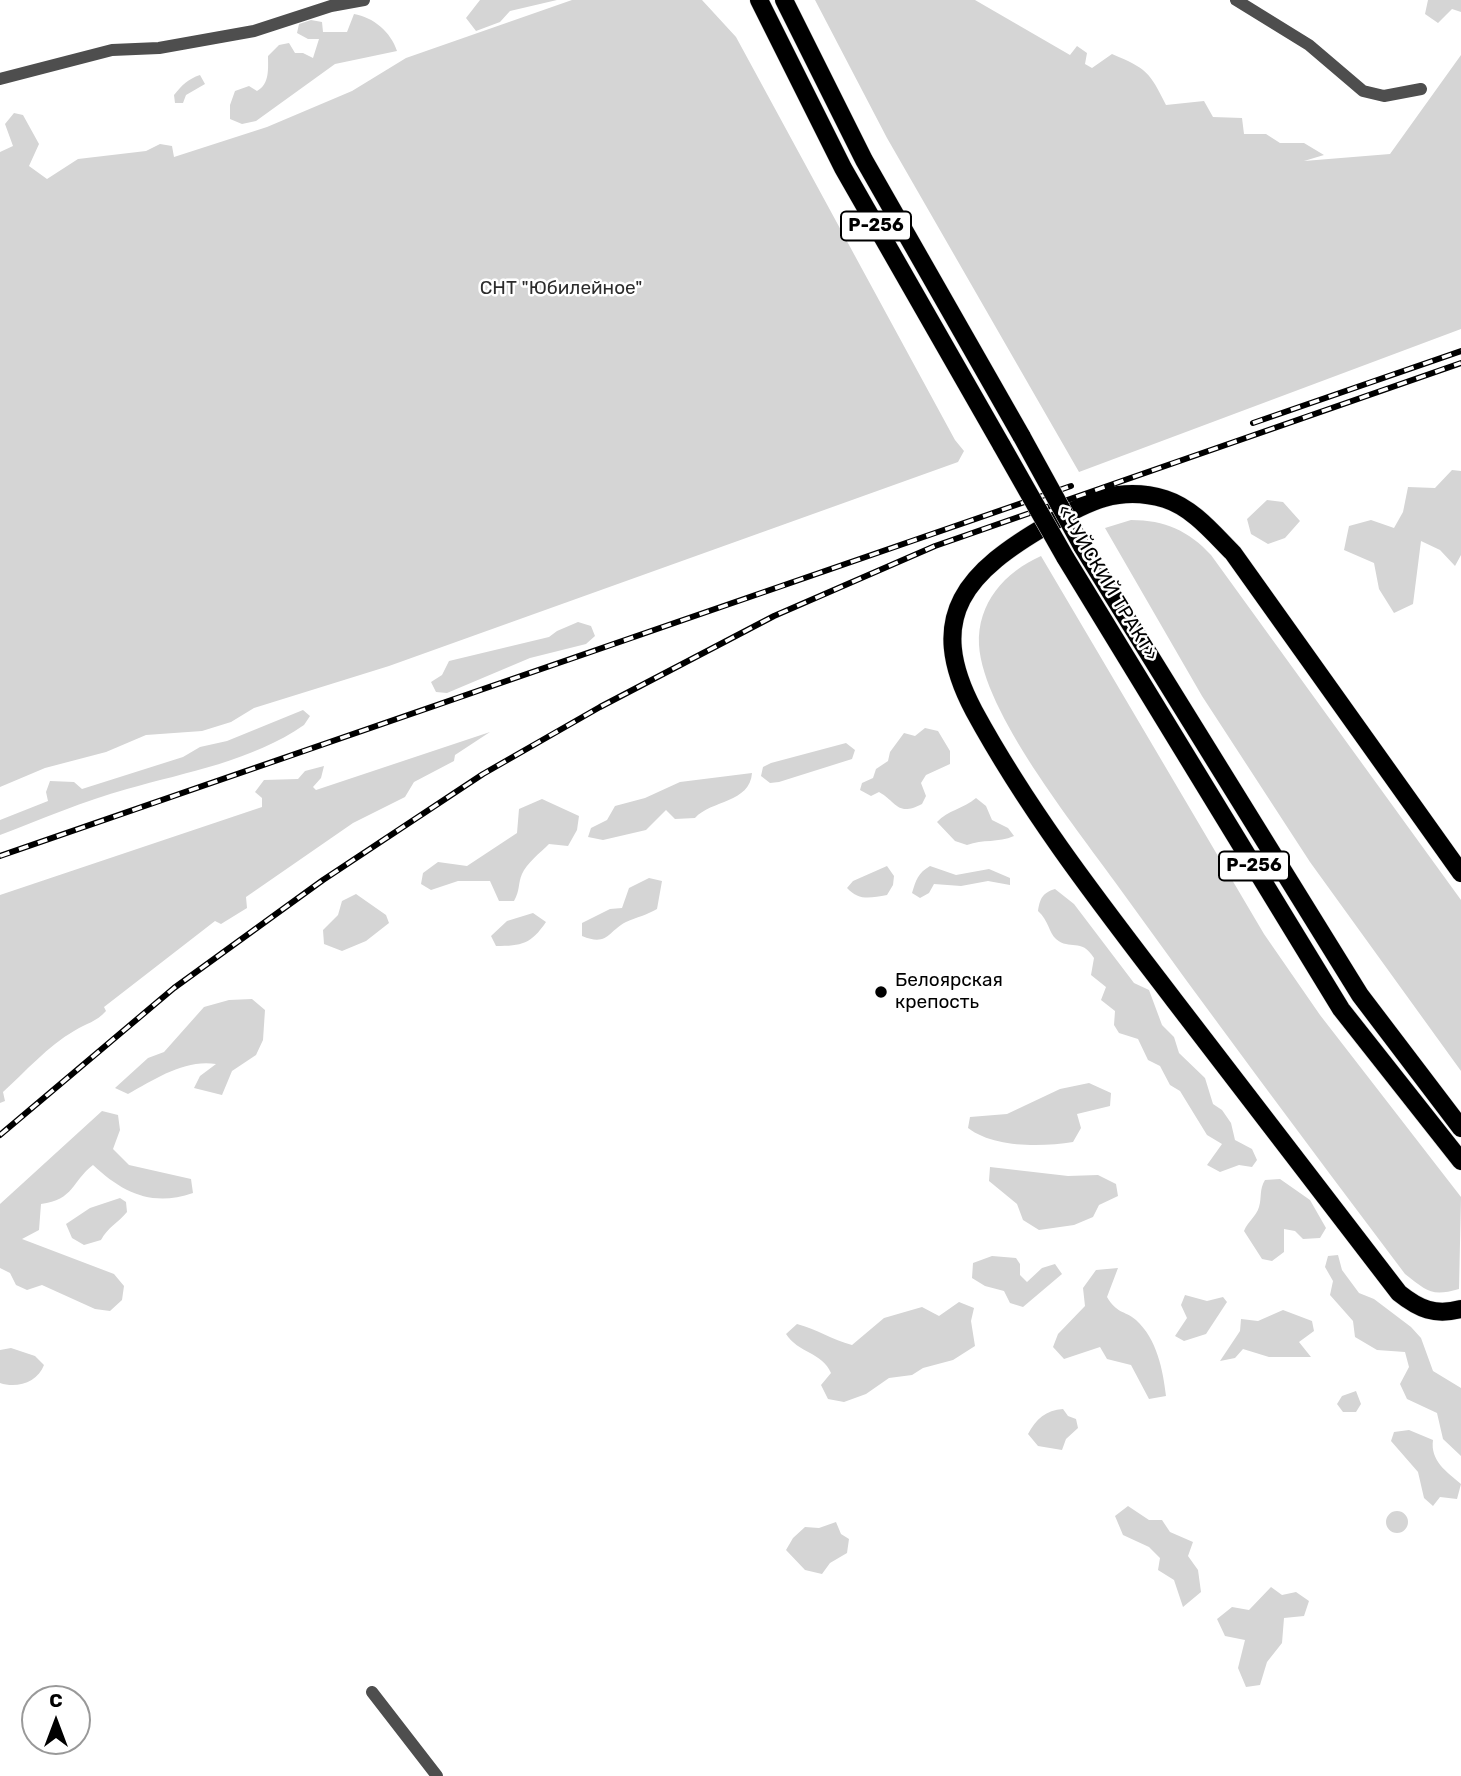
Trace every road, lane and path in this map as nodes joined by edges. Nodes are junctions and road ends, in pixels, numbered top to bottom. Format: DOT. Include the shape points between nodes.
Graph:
graph roads {
  1 [pos="364,0"];
  2 [pos="758,0"];
  3 [pos="784,0"];
  4 [pos="1236,0"];
  5 [pos="0,79"];
  6 [pos="1421,89"];
  7 [pos="1461,873"];
  8 [pos="1461,1128"];
  9 [pos="1461,1161"];
  10 [pos="1461,1310"];
  11 [pos="372,1692"];
  12 [pos="437,1776"];
  1 -- 5 [label="street" via="254,31 159,48 112,50"];
  2 -- 9 [label="highway, «ЧУЙСКИЙ ТРАКТ» / Р-256, bridge" via="843,168 1065,557 1341,1009"];
  3 -- 8 [label="highway, «ЧУЙСКИЙ ТРАКТ» / Р-256, bridge" via="864,160 1082,546 1360,995"];
  4 -- 6 [label="street" via="1310,45 1363,91 1384,96"];
  7 -- 10 [label="highway" via="1233,553 1184,508 1148,495 1090,501 1004,550 977,574 960,605 954,630 958,671 974,710 1072,866 1399,1293 1418,1309"];
  11 -- 12 [label="street"];
}
